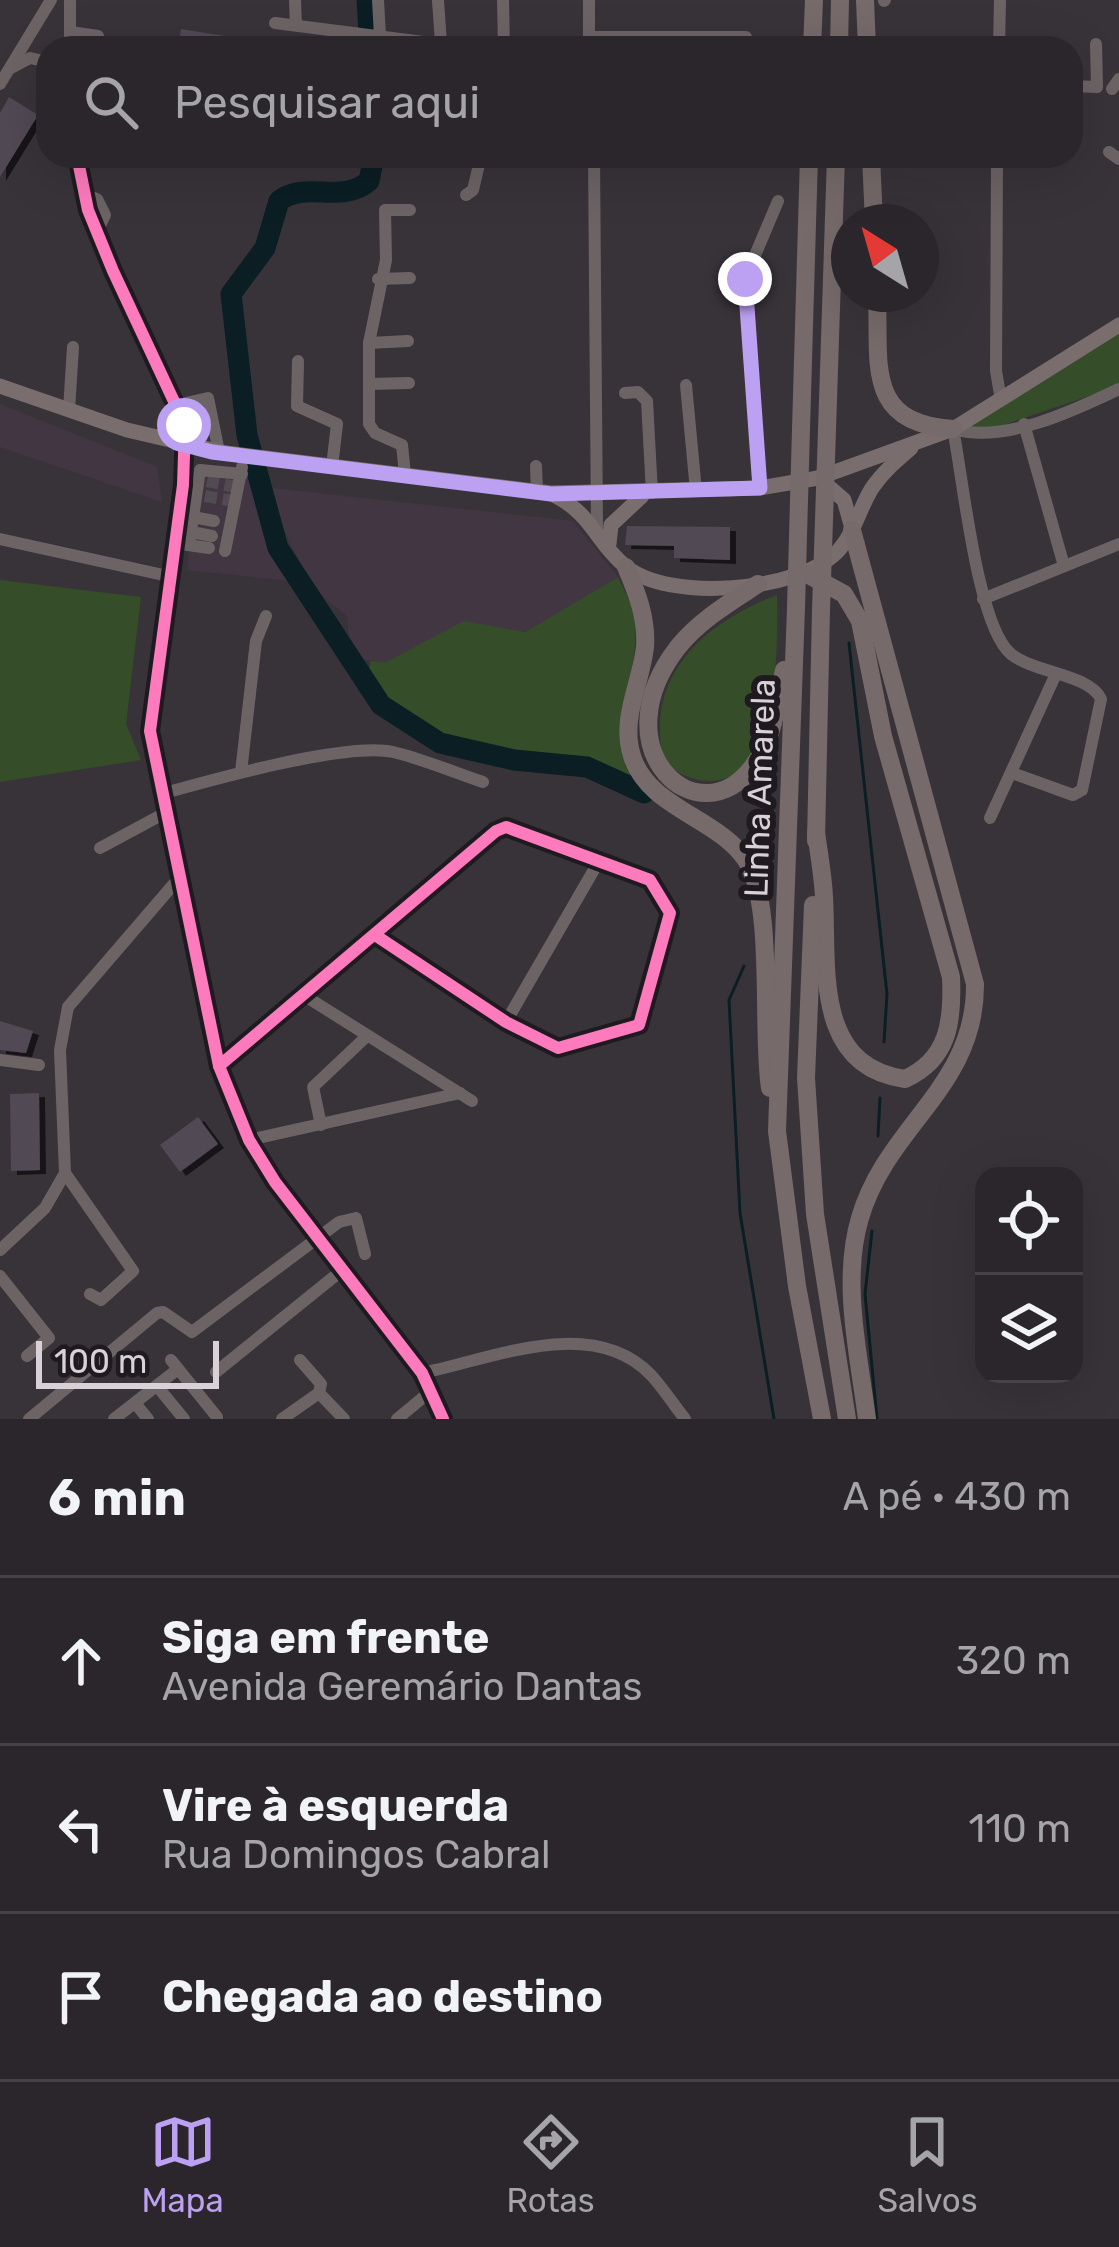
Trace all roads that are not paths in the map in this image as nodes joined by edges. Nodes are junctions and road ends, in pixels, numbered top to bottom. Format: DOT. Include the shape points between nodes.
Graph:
graph roads {
  1 [pos="51,0"];
  2 [pos="70,0"];
  3 [pos="296,0"];
  4 [pos="378,0"];
  5 [pos="438,0"];
  6 [pos="503,0"];
  7 [pos="589,0"];
  8 [pos="814,0"];
  9 [pos="840,0"];
  10 [pos="865,0"];
  11 [pos="1000,0"];
  12 [pos="275,22"];
  13 [pos="296,25"];
  14 [pos="70,32"];
  15 [pos="70,36"];
  16 [pos="98,36"];
  17 [pos="380,36"];
  18 [pos="440,36"];
  19 [pos="504,36"];
  20 [pos="589,36"];
  21 [pos="812,36"];
  22 [pos="839,36"];
  23 [pos="866,36"];
  24 [pos="999,36"];
  25 [pos="1096,44"];
  26 [pos="36,59"];
  27 [pos="9,69"];
  28 [pos="0,85"];
  29 [pos="1083,86"];
  30 [pos="79,168"];
  31 [pos="479,168"];
  32 [pos="594,168"];
  33 [pos="809,168"];
  34 [pos="836,168"];
  35 [pos="872,168"];
  36 [pos="997,168"];
  37 [pos="466,194"];
  38 [pos="778,201"];
  39 [pos="873,204"];
  40 [pos="410,210"];
  41 [pos="410,278"];
  42 [pos="377,279"];
  43 [pos="878,312"];
  44 [pos="1119,325"];
  45 [pos="408,341"];
  46 [pos="369,343"];
  47 [pos="73,347"];
  48 [pos="298,361"];
  49 [pos="409,383"];
  50 [pos="369,384"];
  51 [pos="686,385"];
  52 [pos="0,386"];
  53 [pos="1119,389"];
  54 [pos="625,393"];
  55 [pos="1001,400"];
  56 [pos="177,404"];
  57 [pos="70,410"];
  58 [pos="1024,424"];
  59 [pos="953,429"];
  60 [pos="918,442"];
  61 [pos="185,445"];
  62 [pos="219,452"];
  63 [pos="244,455"];
  64 [pos="332,466"];
  65 [pos="536,466"];
  66 [pos="405,474"];
  67 [pos="818,478"];
  68 [pos="760,488"];
  69 [pos="238,490"];
  70 [pos="696,491"];
  71 [pos="544,493"];
  72 [pos="649,493"];
  73 [pos="598,494"];
  74 [pos="597,527"];
  75 [pos="852,530"];
  76 [pos="187,534"];
  77 [pos="229,536"];
  78 [pos="0,539"];
  79 [pos="609,544"];
  80 [pos="1119,544"];
  81 [pos="1064,566"];
  82 [pos="626,567"];
  83 [pos="807,574"];
  84 [pos="168,576"];
  85 [pos="758,584"];
  86 [pos="983,598"];
  87 [pos="266,616"];
  88 [pos="795,617"];
  89 [pos="1055,676"];
  90 [pos="241,772"];
  91 [pos="1012,773"];
  92 [pos="483,782"];
  93 [pos="161,794"];
  94 [pos="165,813"];
  95 [pos="990,818"];
  96 [pos="816,832"];
  97 [pos="100,848"];
  98 [pos="599,861"];
  99 [pos="179,878"];
  100 [pos="375,935"];
  101 [pos="305,996"];
  102 [pos="506,1022"];
  103 [pos="367,1036"];
  104 [pos="0,1060"];
  105 [pos="39,1065"];
  106 [pos="219,1066"];
  107 [pos="321,1125"];
  108 [pos="777,1131"];
  109 [pos="249,1140"];
  110 [pos="63,1177"];
  111 [pos="85,1209"];
  112 [pos="315,1238"];
  113 [pos="0,1250"];
  114 [pos="365,1254"];
  115 [pos="341,1271"];
  116 [pos="2,1282"];
  117 [pos="90,1294"];
  118 [pos="28,1356"];
  119 [pos="300,1360"];
  120 [pos="216,1372"];
  121 [pos="422,1373"];
  122 [pos="157,1386"];
  123 [pos="432,1390"];
  124 [pos="319,1393"];
  125 [pos="135,1403"];
  126 [pos="217,1417"];
  127 [pos="29,1419"];
  128 [pos="114,1419"];
  129 [pos="148,1419"];
  130 [pos="184,1419"];
  131 [pos="282,1419"];
  132 [pos="344,1419"];
  133 [pos="397,1419"];
  134 [pos="443,1419"];
  135 [pos="685,1419"];
  136 [pos="822,1419"];
  137 [pos="847,1419"];
  138 [pos="867,1419"];
  1 -- 27 [label="street"];
  2 -- 14 [label="street"];
  3 -- 13 [label="street"];
  4 -- 17 [label="street"];
  5 -- 18 [label="street"];
  6 -- 19 [label="street"];
  7 -- 20 [label="street"];
  8 -- 21 [label="highway"];
  9 -- 22 [label="highway"];
  10 -- 23 [label="highway"];
  11 -- 24 [label="street"];
  12 -- 13 [label="street"];
  13 -- 17 [label="street"];
  14 -- 15 [label="street"];
  14 -- 16 [label="street"];
  25 -- 29 [label="street" via="1097,87"];
  26 -- 27 [label="street"];
  27 -- 28 [label="street"];
  30 -- 56 [label="street" via="97,231"];
  31 -- 37 [label="street"];
  32 -- 73 [label="street"];
  33 -- 88 [label="highway, Linha Amarela, bridge"];
  34 -- 96 [label="highway, Linha Amarela, bridge"];
  35 -- 39 [label="highway"];
  36 -- 55 [label="street"];
  38 -- 68 [label="street" via="745,279"];
  40 -- 42 [label="street" via="385,210 386,260"];
  41 -- 42 [label="street"];
  42 -- 46 [label="street"];
  43 -- 59 [label="highway" via="885,398 902,417"];
  44 -- 55 [label="main road"];
  45 -- 46 [label="street"];
  46 -- 50 [label="street"];
  47 -- 57 [label="street"];
  48 -- 64 [label="street" via="297,406 337,424"];
  49 -- 50 [label="street"];
  50 -- 66 [label="street" via="369,424 402,445"];
  51 -- 70 [label="street"];
  52 -- 57 [label="main road"];
  53 -- 58 [label="street"];
  54 -- 72 [label="street" via="646,401"];
  55 -- 59 [label="main road"];
  56 -- 61 [label="street"];
  56 -- 62 [label="street" via="208,398"];
  57 -- 61 [label="main road"];
  58 -- 59 [label="street" via="972,435"];
  58 -- 81 [label="street"];
  59 -- 60 [label="main road"];
  59 -- 86 [label="street"];
  60 -- 67 [label="main road"];
  60 -- 75 [label="main road" via="880,477"];
  61 -- 62 [label="main road"];
  61 -- 76 [label="street"];
  62 -- 63 [label="main road"];
  63 -- 64 [label="main road"];
  63 -- 69 [label="street"];
  64 -- 66 [label="main road"];
  65 -- 71 [label="street"];
  66 -- 71 [label="main road"];
  67 -- 68 [label="main road"];
  67 -- 75 [label="main road" via="844,500"];
  68 -- 70 [label="main road"];
  69 -- 76 [label="street" via="201,470"];
  69 -- 77 [label="street"];
  70 -- 72 [label="main road"];
  71 -- 73 [label="main road"];
  71 -- 74 [label="main road" via="580,508"];
  72 -- 73 [label="main road"];
  72 -- 79 [label="main road" via="615,519"];
  73 -- 74 [label="street"];
  74 -- 79 [label="main road"];
  75 -- 83 [label="main road"];
  75 -- 138 [label="highway" via="975,984 976,1022 961,1059 876,1178 859,1219 853,1267"];
  76 -- 76 [label="street" via="212,535"];
  76 -- 84 [label="street"];
  78 -- 84 [label="street"];
  79 -- 82 [label="main road"];
  80 -- 81 [label="street"];
  81 -- 86 [label="street"];
  82 -- 85 [label="main road" via="681,586"];
  82 -- 108 [label="highway" via="644,626 628,729 634,763 662,796 732,842 756,882"];
  83 -- 85 [label="main road"];
  83 -- 96 [label="highway" via="844,594 860,621 883,736 951,977 941,1052 905,1079 865,1066 837,1032 827,995"];
  84 -- 93 [label="street" via="150,731"];
  85 -- 88 [label="highway" via="696,628 654,688 648,746 663,773 706,790 750,771 770,735"];
  86 -- 89 [label="street" via="1000,644"];
  87 -- 90 [label="street" via="256,640"];
  88 -- 108 [label="highway, Linha Amarela"];
  89 -- 91 [label="street"];
  89 -- 91 [label="street" via="1101,699 1088,780 1073,795"];
  90 -- 92 [label="street" via="389,751"];
  90 -- 93 [label="street"];
  91 -- 95 [label="street"];
  93 -- 94 [label="street"];
  94 -- 97 [label="street"];
  94 -- 99 [label="street"];
  96 -- 137 [label="highway, Linha Amarela" via="806,1078 823,1282"];
  98 -- 100 [label="street" via="506,827"];
  98 -- 102 [label="street"];
  98 -- 102 [label="street" via="650,880 670,913 644,1016 630,1031 558,1048"];
  99 -- 106 [label="street"];
  99 -- 110 [label="street" via="68,1007 60,1050"];
  100 -- 101 [label="street"];
  100 -- 102 [label="street"];
  101 -- 103 [label="street"];
  101 -- 106 [label="street"];
  103 -- 107 [label="street" via="313,1088"];
  103 -- 107 [label="street" via="466,1097"];
  104 -- 105 [label="street"];
  106 -- 109 [label="street"];
  107 -- 109 [label="street"];
  108 -- 136 [label="highway, Linha Amarela"];
  109 -- 112 [label="street"];
  110 -- 111 [label="street"];
  110 -- 113 [label="street" via="45,1208"];
  110 -- 117 [label="street" via="133,1271 101,1300"];
  112 -- 114 [label="street" via="356,1218"];
  112 -- 115 [label="street"];
  112 -- 127 [label="street" via="192,1332 157,1313"];
  115 -- 120 [label="street"];
  115 -- 121 [label="street"];
  116 -- 118 [label="street" via="50,1338"];
  119 -- 124 [label="street"];
  121 -- 123 [label="street"];
  121 -- 135 [label="street" via="585,1342 627,1356"];
  122 -- 125 [label="street"];
  122 -- 126 [label="street" via="174,1365"];
  122 -- 130 [label="street"];
  123 -- 133 [label="street"];
  123 -- 134 [label="street"];
  124 -- 131 [label="street"];
  124 -- 132 [label="street"];
  125 -- 128 [label="street"];
  125 -- 129 [label="street"];
}
